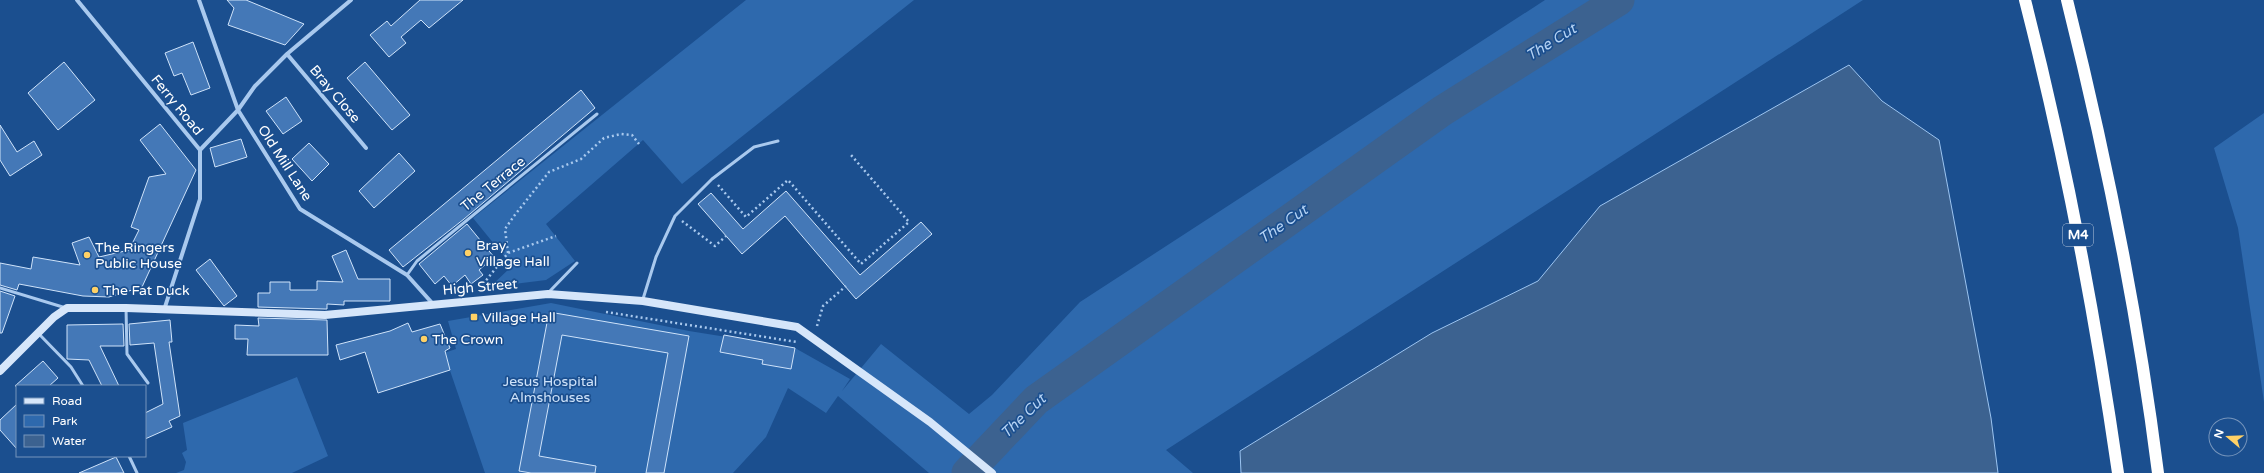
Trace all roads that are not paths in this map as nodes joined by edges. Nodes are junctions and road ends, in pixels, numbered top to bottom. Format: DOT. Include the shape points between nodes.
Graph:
graph roads {
  1 [pos="77,0"];
  2 [pos="199,0"];
  3 [pos="351,0"];
  4 [pos="2026,0"];
  5 [pos="2067,0"];
  6 [pos="287,54"];
  7 [pos="238,110"];
  8 [pos="597,114"];
  9 [pos="778,141"];
  10 [pos="366,148"];
  11 [pos="200,150"];
  12 [pos="577,263"];
  13 [pos="407,275"];
  14 [pos="0,288"];
  15 [pos="548,294"];
  16 [pos="643,301"];
  17 [pos="433,304"];
  18 [pos="68,308"];
  19 [pos="126,308"];
  20 [pos="164,311"];
  21 [pos="38,332"];
  22 [pos="0,371"];
  23 [pos="148,383"];
  24 [pos="82,385"];
  25 [pos="129,457"];
  26 [pos="137,473"];
  27 [pos="992,473"];
  28 [pos="2118,473"];
  29 [pos="2158,473"];
  1 -- 11 [label="street, Ferry Road"];
  2 -- 7 [label="street, Old Mill Lane"];
  3 -- 6 [label="street"];
  4 -- 28 [label="highway, M4" via="2080,248 2099,348"];
  5 -- 29 [label="highway" via="2116,217"];
  6 -- 7 [label="street" via="255,86"];
  6 -- 10 [label="street, Bray Close"];
  7 -- 11 [label="street"];
  7 -- 13 [label="street, Old Mill Lane" via="300,209"];
  8 -- 13 [label="lane, The Terrace" via="417,261"];
  9 -- 16 [label="lane" via="754,147 712,179 675,216 656,257"];
  11 -- 20 [label="street, Ferry Road" via="200,199"];
  12 -- 15 [label="lane"];
  13 -- 17 [label="street, Old Mill Lane"];
  14 -- 18 [label="lane"];
  15 -- 16 [label="main road, High Street"];
  15 -- 17 [label="main road, High Street" via="469,303"];
  16 -- 27 [label="main road, High Street" via="797,327 930,422"];
  17 -- 20 [label="main road, High Street" via="325,315"];
  18 -- 19 [label="main road, High Street"];
  18 -- 21 [label="main road"];
  19 -- 20 [label="main road, High Street"];
  19 -- 23 [label="lane" via="127,354"];
  21 -- 22 [label="main road"];
  21 -- 24 [label="lane" via="71,367"];
  25 -- 26 [label="lane"];
}
